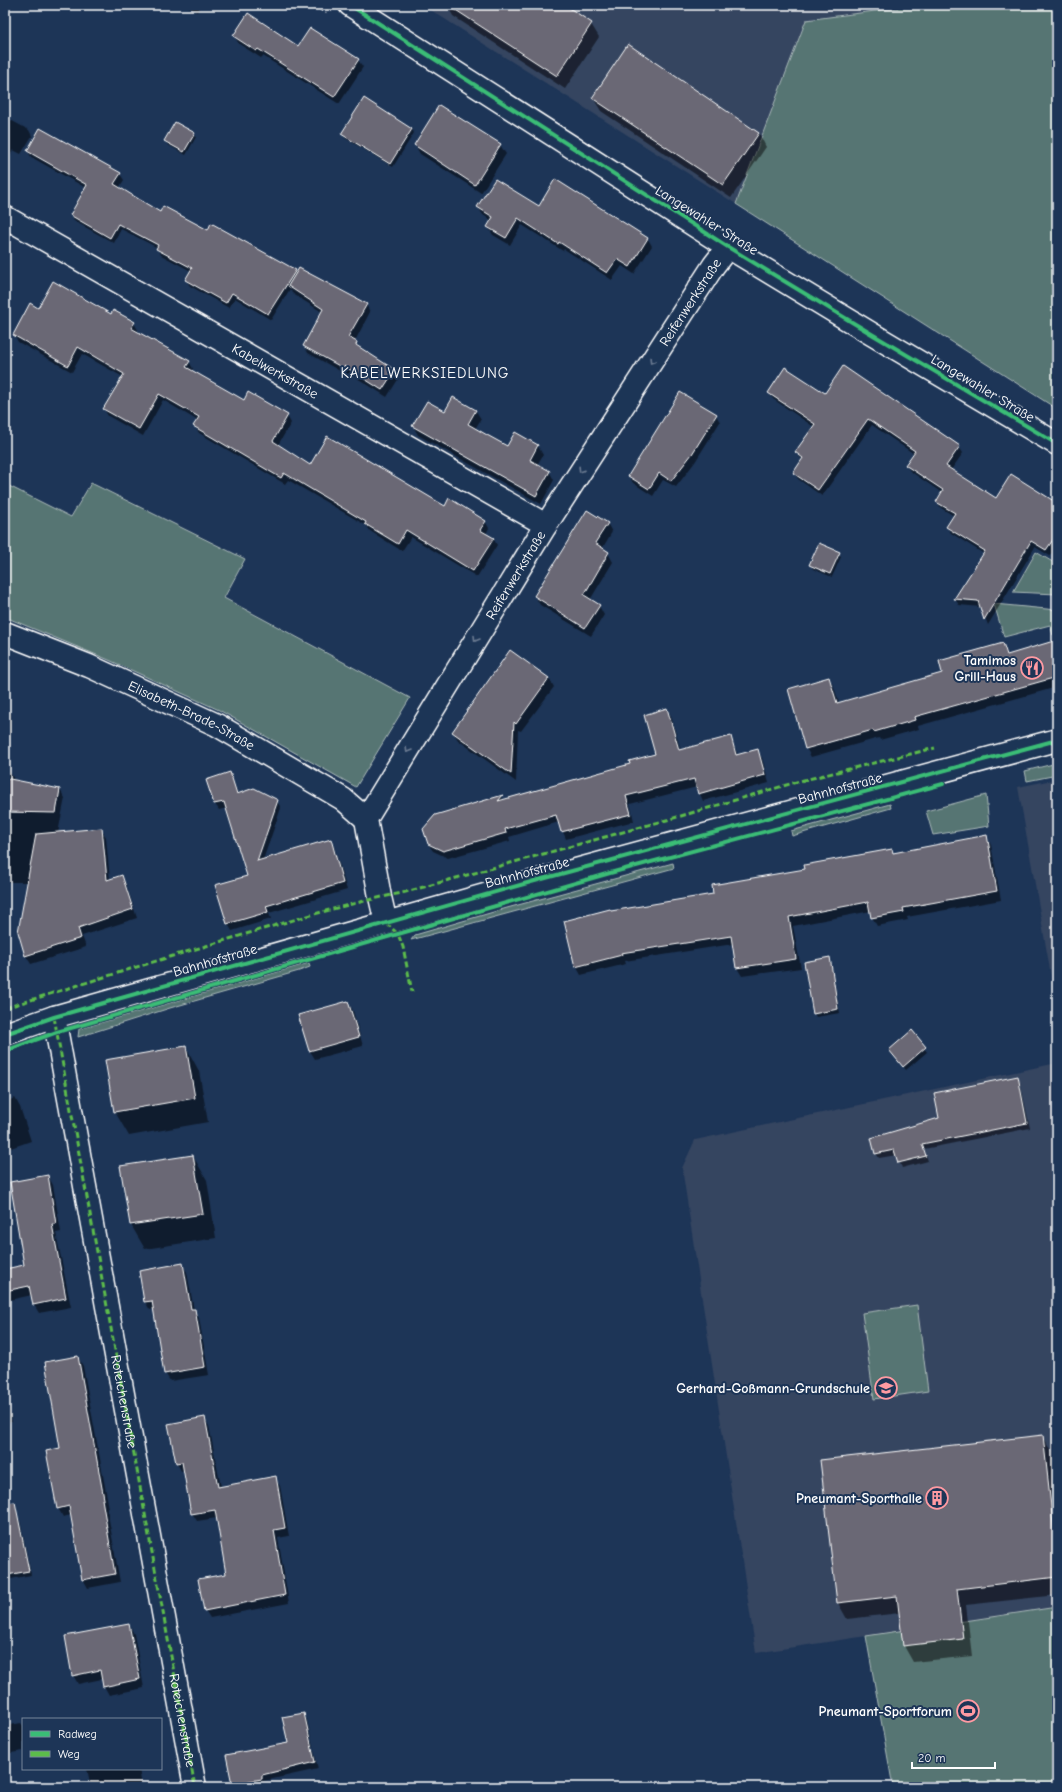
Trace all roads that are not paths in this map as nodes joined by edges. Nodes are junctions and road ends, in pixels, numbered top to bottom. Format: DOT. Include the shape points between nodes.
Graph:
graph roads {
  1 [pos="350,5"];
  2 [pos="5,217"];
  3 [pos="728,246"];
  4 [pos="1057,444"];
  5 [pos="546,525"];
  6 [pos="5,634"];
  7 [pos="1057,740"];
  8 [pos="366,819"];
  9 [pos="386,923"];
  10 [pos="54,1017"];
  11 [pos="5,1034"];
  12 [pos="195,1787"];
  1 -- 3 [label="street, Langewahler Straße"];
  2 -- 5 [label="street, Kabelwerkstraße"];
  3 -- 4 [label="street, Langewahler Straße"];
  3 -- 5 [label="street, Reifenwerkstraße, one-way"];
  5 -- 8 [label="street, Reifenwerkstraße, one-way"];
  6 -- 8 [label="street, Elisabeth-Brade-Straße" via="89,666 217,725 343,799"];
  7 -- 9 [label="street, Bahnhofstraße"];
  8 -- 9 [label="street"];
  9 -- 10 [label="street, Bahnhofstraße"];
  10 -- 11 [label="street, Bahnhofstraße"];
  10 -- 12 [label="street, Roteichenstraße"];
}
